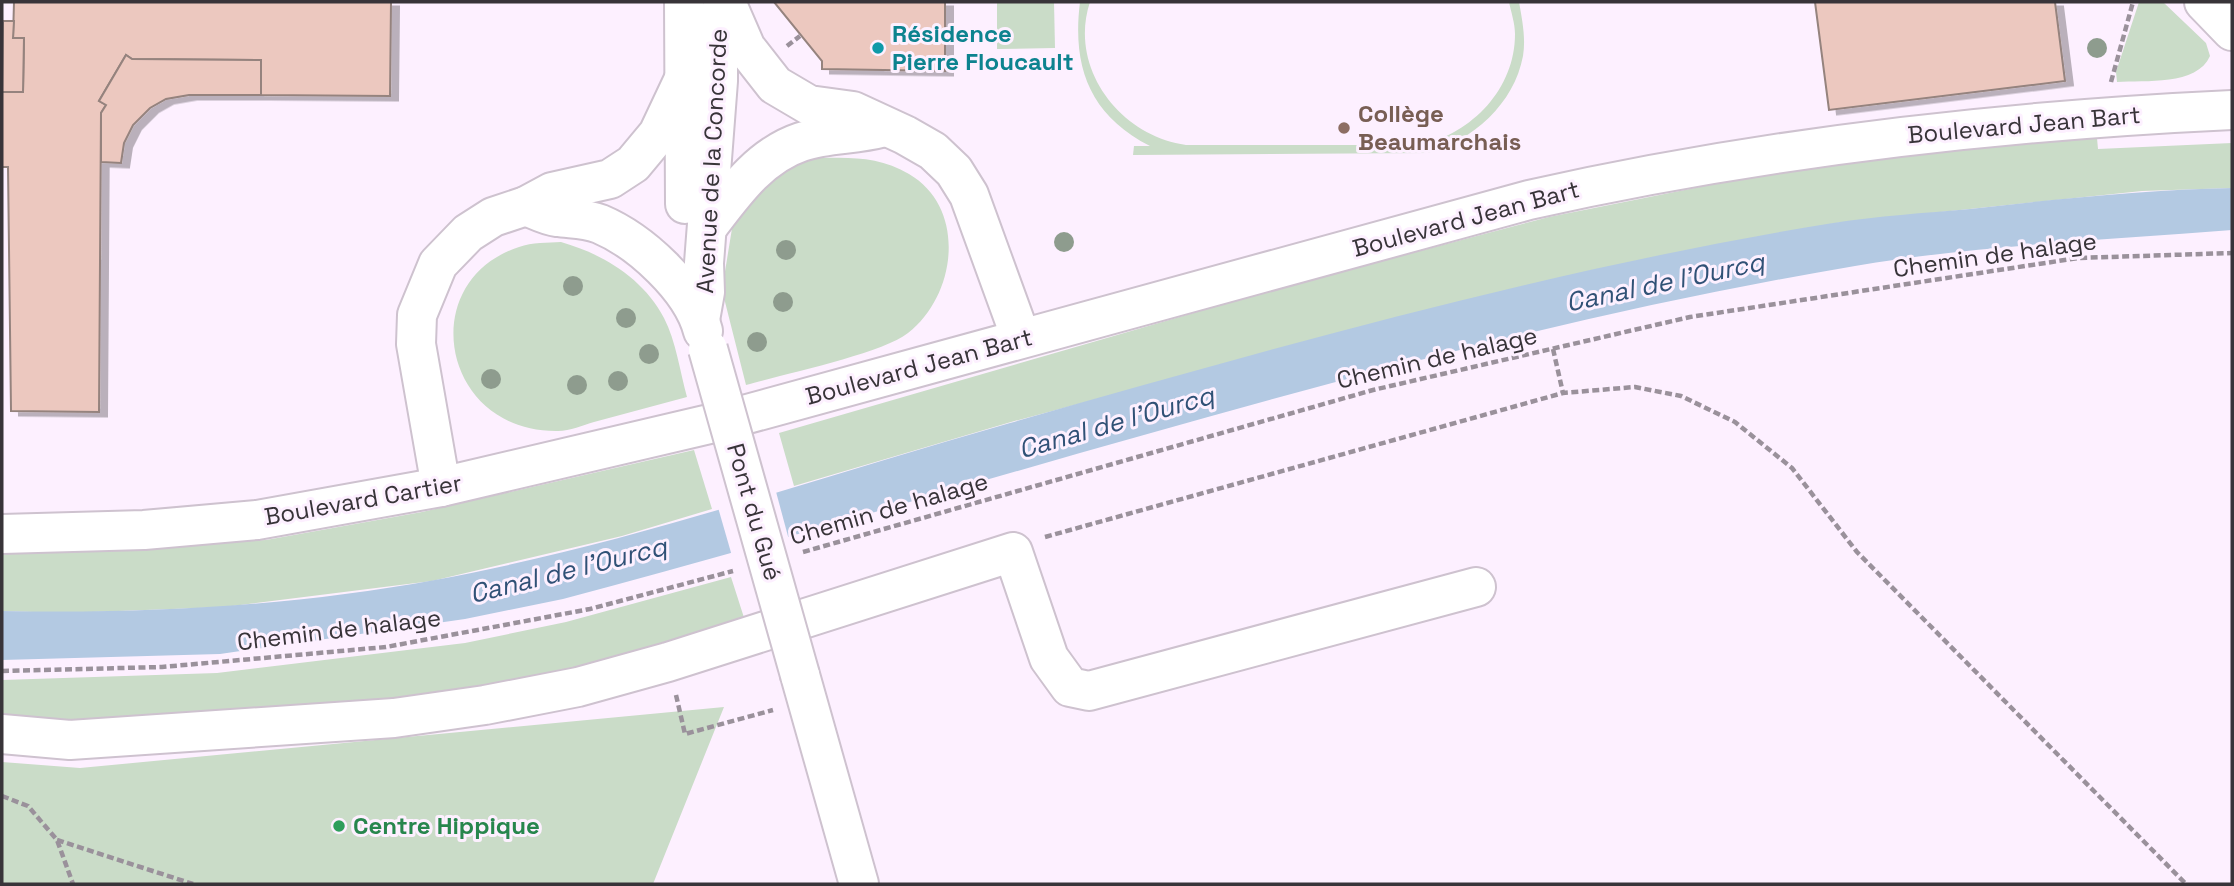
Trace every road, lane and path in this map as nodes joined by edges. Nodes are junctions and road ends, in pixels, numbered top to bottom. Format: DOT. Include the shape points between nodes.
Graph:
graph roads {
  1 [pos="684,2"];
  2 [pos="724,2"];
  3 [pos="2133,2"];
  4 [pos="2204,2"];
  5 [pos="2232,31"];
  6 [pos="683,81"];
  7 [pos="2112,90"];
  8 [pos="2232,110"];
  9 [pos="884,128"];
  10 [pos="526,206"];
  11 [pos="707,228"];
  12 [pos="2232,253"];
  13 [pos="697,321"];
  14 [pos="1021,338"];
  15 [pos="1553,349"];
  16 [pos="1563,393"];
  17 [pos="718,422"];
  18 [pos="441,487"];
  19 [pos="2,534"];
  20 [pos="1013,552"];
  21 [pos="800,553"];
  22 [pos="735,570"];
  23 [pos="1476,587"];
  24 [pos="2,671"];
  25 [pos="792,691"];
  26 [pos="2,734"];
  27 [pos="684,734"];
  28 [pos="2,796"];
  29 [pos="57,840"];
  30 [pos="73,884"];
  31 [pos="193,884"];
  32 [pos="859,884"];
  33 [pos="2186,884"];
  1 -- 6 [label="street, Avenue de la Concorde"];
  2 -- 9 [label="street" via="746,48 775,85 809,106 853,111"];
  2 -- 11 [label="street, Avenue de la Concorde" via="718,25"];
  3 -- 7 [label="path" via="2110,75"];
  4 -- 5 [label="street"];
  6 -- 10 [label="street" via="658,134 634,164 611,179 552,192"];
  6 -- 13 [label="street, Avenue de la Concorde"];
  8 -- 14 [label="street, Boulevard Jean Bart" via="1980,127 1843,143 1622,180 1530,200"];
  9 -- 11 [label="street" via="802,141 780,151 753,172"];
  9 -- 14 [label="street" via="933,151 954,171 969,195"];
  10 -- 13 [label="street" via="554,217 599,224 633,242 659,265"];
  10 -- 18 [label="street" via="493,217 467,233 438,264 417,316 421,382"];
  11 -- 13 [label="street, Avenue de la Concorde" via="705,292"];
  12 -- 15 [label="path, Chemin de halage" via="2078,258 1690,317"];
  13 -- 25 [label="street, Pont du Gué, bridge"];
  14 -- 17 [label="street, Boulevard Jean Bart"];
  15 -- 16 [label="path"];
  15 -- 21 [label="path, Chemin de halage" via="1373,390"];
  16 -- 20 [label="path" via="1031,541"];
  16 -- 33 [label="path" via="1635,387 1681,396 1735,422 1793,468 1857,552"];
  17 -- 18 [label="street, Boulevard Cartier"];
  18 -- 19 [label="street, Boulevard Cartier" via="257,520 144,530"];
  20 -- 23 [label="street" via="1049,658 1070,687 1089,691"];
  20 -- 26 [label="street" via="578,687 394,718 70,740"];
  22 -- 24 [label="path, Chemin de halage" via="590,609 386,647 163,667"];
  25 -- 27 [label="path"];
  25 -- 32 [label="street, Pont du Gué"];
  28 -- 29 [label="path" via="29,806"];
  29 -- 30 [label="path"];
  29 -- 31 [label="path"];
}
